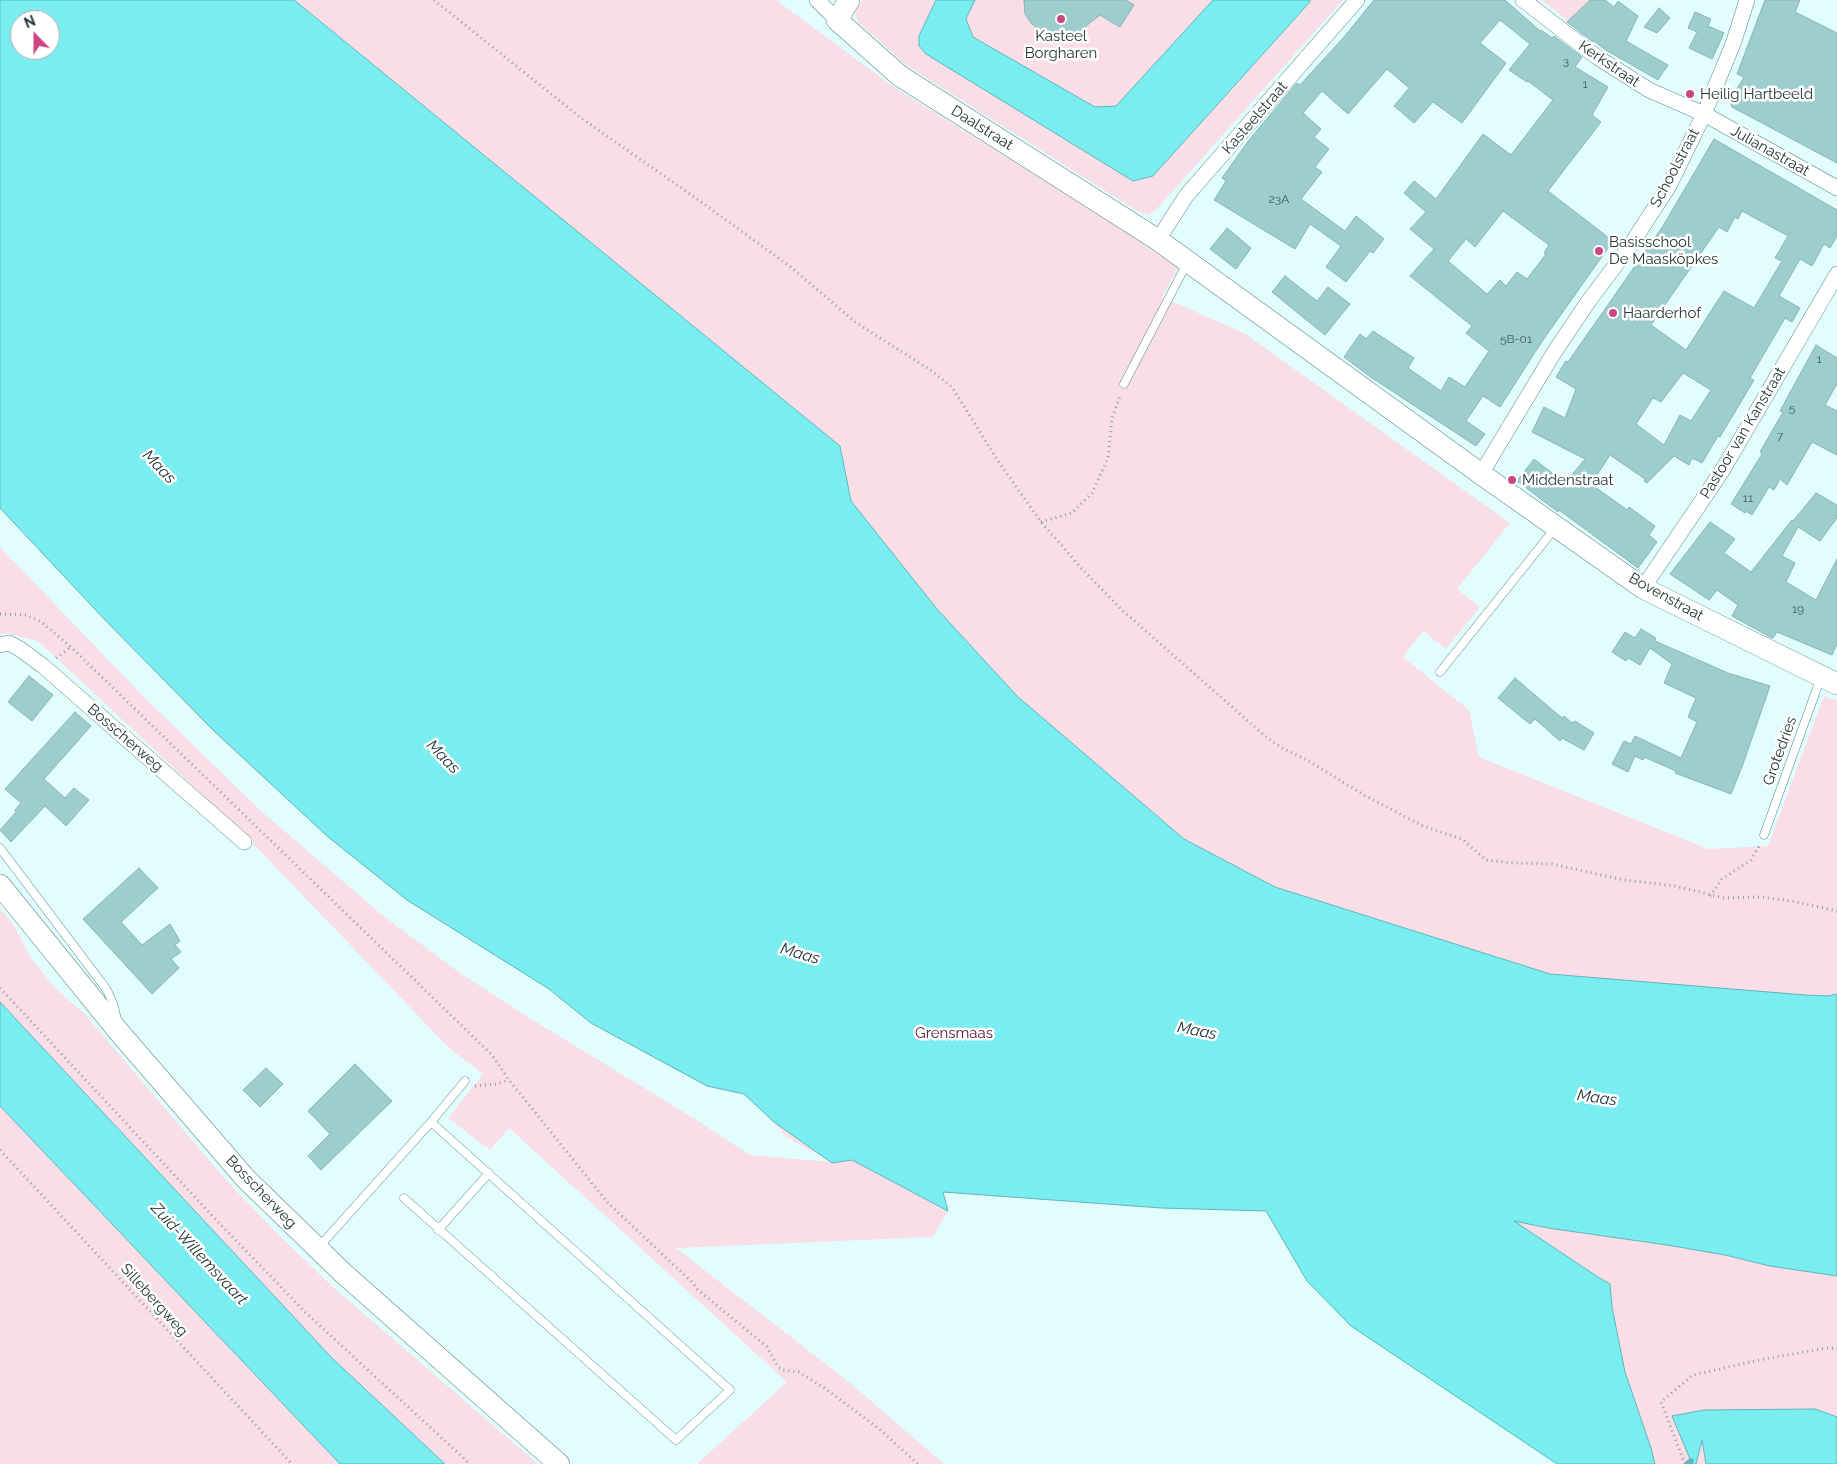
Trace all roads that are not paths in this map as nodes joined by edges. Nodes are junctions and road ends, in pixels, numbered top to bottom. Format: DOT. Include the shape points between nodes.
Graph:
graph roads {
  1 [pos="817,0"];
  2 [pos="848,0"];
  3 [pos="1357,0"];
  4 [pos="1523,0"];
  5 [pos="1747,0"];
  6 [pos="837,20"];
  7 [pos="1704,114"];
  8 [pos="1837,188"];
  9 [pos="1158,240"];
  10 [pos="1188,261"];
  11 [pos="1837,274"];
  12 [pos="1124,384"];
  13 [pos="1481,474"];
  14 [pos="1557,526"];
  15 [pos="1643,588"];
  16 [pos="0,645"];
  17 [pos="1440,672"];
  18 [pos="1829,681"];
  19 [pos="1764,835"];
  20 [pos="244,842"];
  21 [pos="0,848"];
  22 [pos="0,886"];
  23 [pos="119,1032"];
  24 [pos="465,1081"];
  25 [pos="432,1122"];
  26 [pos="489,1173"];
  27 [pos="404,1198"];
  28 [pos="438,1230"];
  29 [pos="317,1249"];
  30 [pos="559,1464"];
  1 -- 6 [label="street, Daalstraat"];
  2 -- 6 [label="street"];
  3 -- 9 [label="street, Kasteelstraat" via="1186,196"];
  4 -- 7 [label="street, Kerkstraat" via="1597,57 1641,85"];
  5 -- 7 [label="street, Schoolstraat"];
  6 -- 9 [label="street, Daalstraat" via="900,76"];
  7 -- 8 [label="street, Julianastraat"];
  7 -- 13 [label="street, Schoolstraat" via="1669,186 1555,351"];
  9 -- 10 [label="street"];
  10 -- 12 [label="lane"];
  10 -- 13 [label="street"];
  11 -- 15 [label="street, Pastoor van Kanstraat" via="1722,471"];
  13 -- 14 [label="street, Bovenstraat"];
  14 -- 15 [label="street, Bovenstraat"];
  14 -- 17 [label="lane"];
  15 -- 18 [label="street, Bovenstraat"];
  16 -- 20 [label="street, Bosscherweg" via="9,643 43,666"];
  18 -- 19 [label="lane, Grotedries"];
  21 -- 23 [label="lane" via="107,990"];
  22 -- 23 [label="street, Bosscherweg"];
  23 -- 29 [label="street, Bosscherweg" via="246,1179"];
  24 -- 25 [label="lane"];
  25 -- 26 [label="lane"];
  25 -- 29 [label="lane"];
  26 -- 28 [label="lane"];
  26 -- 28 [label="lane" via="730,1390 676,1440"];
  27 -- 28 [label="lane"];
  29 -- 30 [label="street, Bosscherweg"];
}
